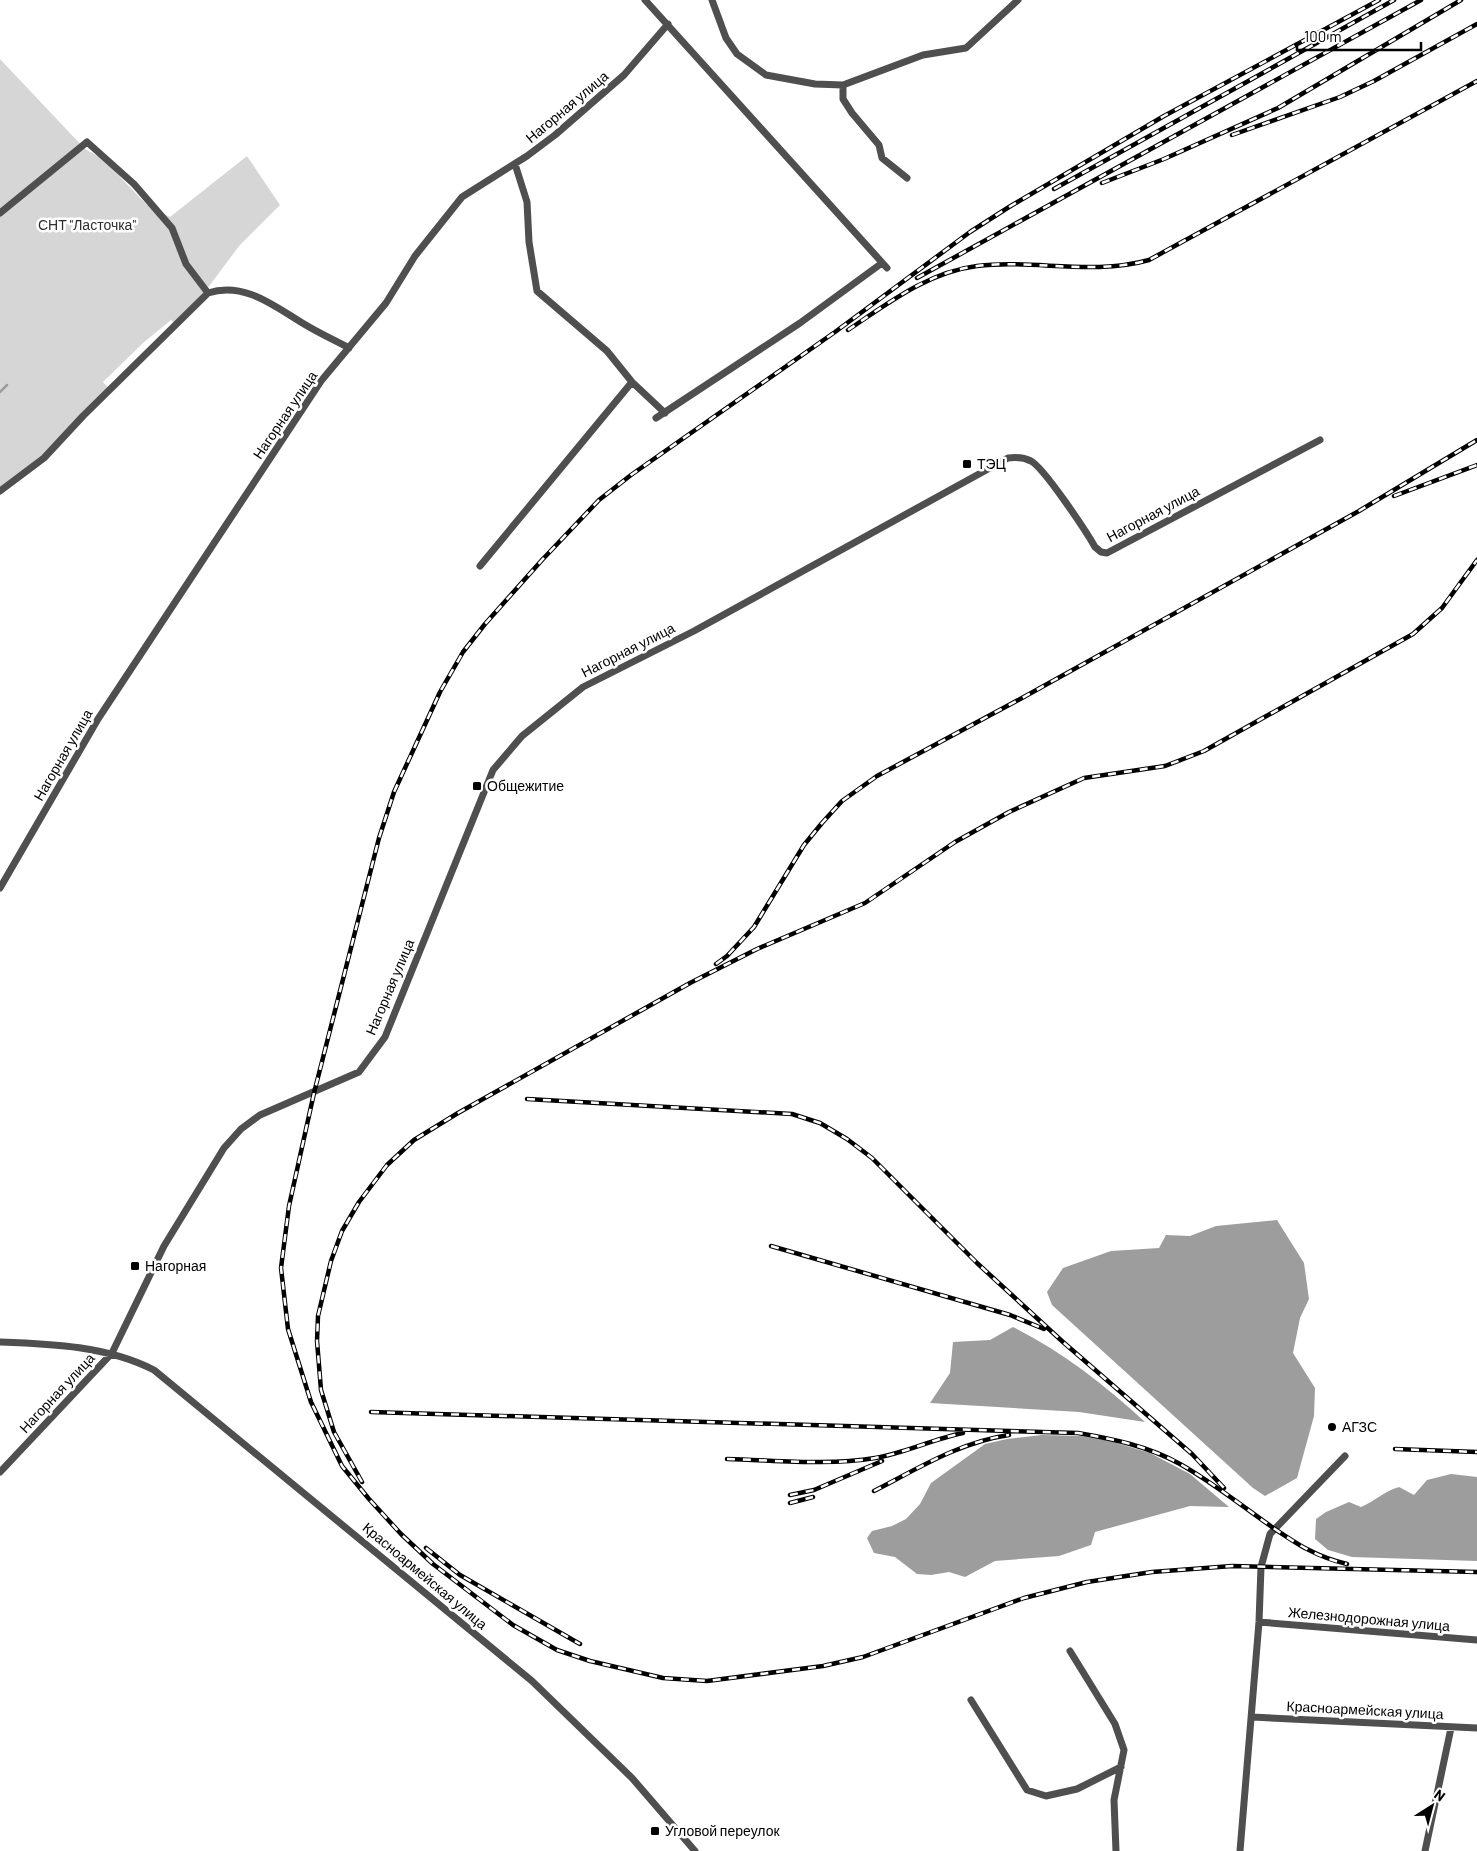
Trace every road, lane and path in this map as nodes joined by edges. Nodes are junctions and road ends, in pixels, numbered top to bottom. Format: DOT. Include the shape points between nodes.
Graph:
graph roads {
  1 [pos="646,0"];
  2 [pos="712,0"];
  3 [pos="1018,0"];
  4 [pos="668,24"];
  5 [pos="843,85"];
  6 [pos="515,164"];
  7 [pos="907,178"];
  8 [pos="0,213"];
  9 [pos="208,293"];
  10 [pos="349,348"];
  11 [pos="632,382"];
  12 [pos="665,413"];
  13 [pos="656,418"];
  14 [pos="1320,440"];
  15 [pos="0,491"];
  16 [pos="480,566"];
  17 [pos="0,888"];
  18 [pos="0,1342"];
  19 [pos="112,1353"];
  20 [pos="1345,1456"];
  21 [pos="0,1472"];
  22 [pos="1259,1622"];
  23 [pos="1477,1640"];
  24 [pos="1070,1651"];
  25 [pos="972,1700"];
  26 [pos="1252,1716"];
  27 [pos="1451,1728"];
  28 [pos="1477,1728"];
  29 [pos="1121,1767"];
  30 [pos="695,1851"];
  31 [pos="1116,1851"];
  32 [pos="1240,1851"];
  33 [pos="1425,1851"];
  1 -- 4 [label="street"];
  2 -- 5 [label="street" via="726,38 737,54 766,75 815,84"];
  3 -- 5 [label="street" via="966,48 923,55"];
  4 -- 6 [label="street, Нагорная улица" via="624,75 555,135"];
  4 -- 12 [label="street" via="885,266"];
  5 -- 7 [label="street" via="843,99 879,145 882,158"];
  6 -- 10 [label="street, Нагорная улица" via="462,197 415,256 386,303"];
  6 -- 11 [label="street" via="527,202 537,291 607,351"];
  8 -- 9 [label="street" via="87,142 134,184 172,228 186,264"];
  9 -- 10 [label="street" via="219,289 247,293"];
  9 -- 15 [label="street" via="44,458"];
  10 -- 17 [label="street, Нагорная улица" via="321,381 98,719"];
  11 -- 12 [label="street"];
  11 -- 16 [label="street"];
  12 -- 13 [label="street"];
  14 -- 19 [label="street, Нагорная улица" via="1107,553 1095,547 1044,473 1020,457 1008,458 694,631 583,687 522,736 493,770 385,1037 358,1072 260,1115 241,1128 164,1246"];
  18 -- 19 [label="street, Нагорная улица" via="46,1344"];
  19 -- 21 [label="street, Нагорная улица"];
  19 -- 30 [label="street, Красноармейская улица" via="154,1370 532,1681 632,1778"];
  20 -- 22 [label="street" via="1270,1534 1261,1567"];
  22 -- 23 [label="street, Железнодорожная улица"];
  22 -- 26 [label="street"];
  24 -- 29 [label="street" via="1115,1724 1124,1750"];
  25 -- 29 [label="street" via="1027,1790 1046,1796 1077,1790"];
  26 -- 27 [label="street, Красноармейская улица"];
  26 -- 32 [label="street"];
  27 -- 28 [label="street, Красноармейская улица"];
  27 -- 33 [label="street"];
  29 -- 31 [label="street" via="1114,1800"];
}
